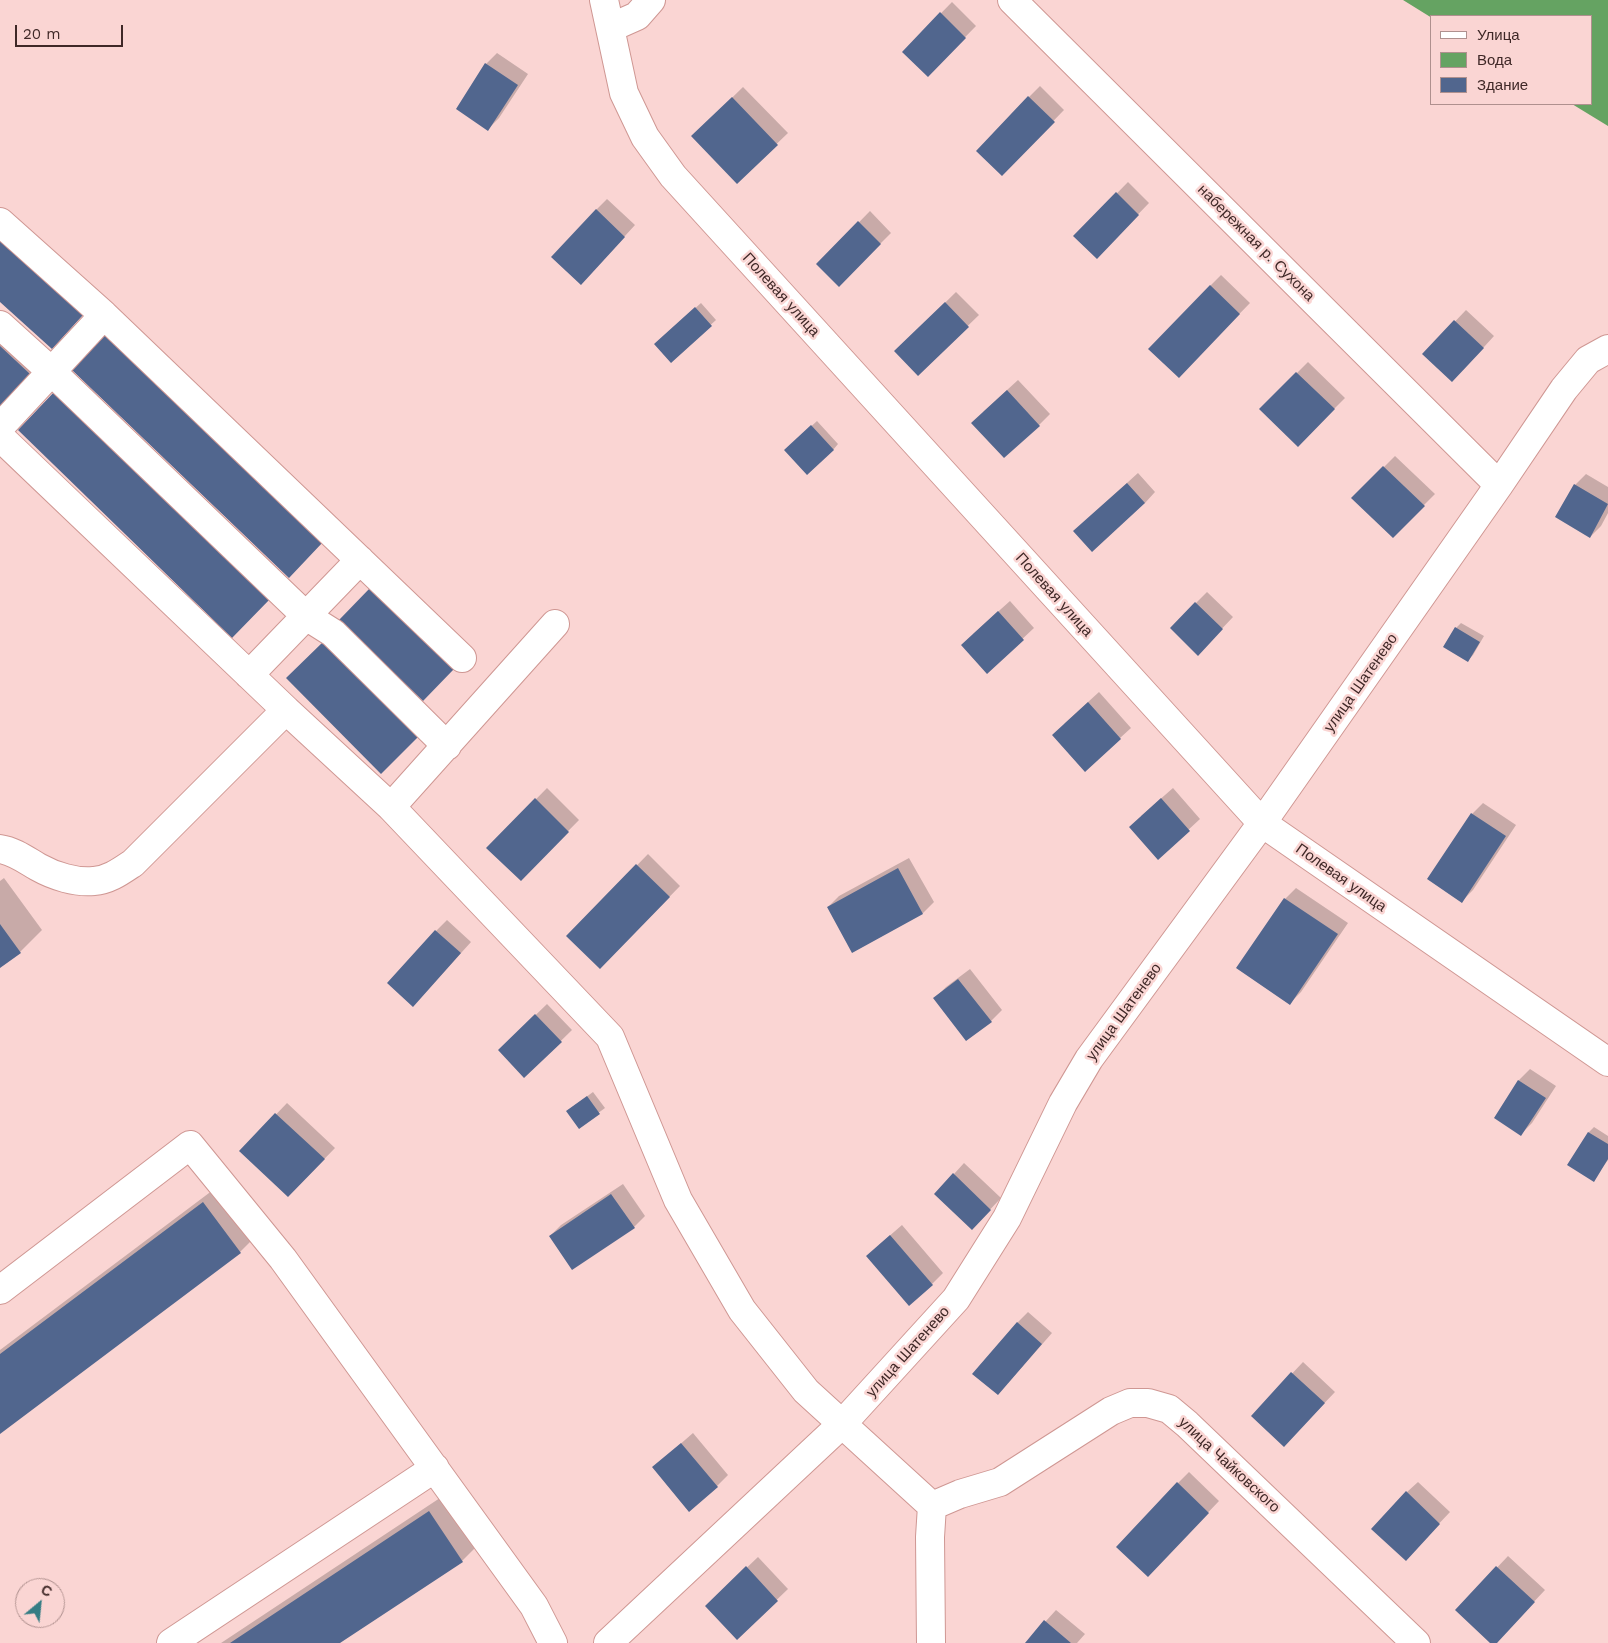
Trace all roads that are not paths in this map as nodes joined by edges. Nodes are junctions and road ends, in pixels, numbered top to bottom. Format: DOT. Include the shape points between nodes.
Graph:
graph roads {
  1 [pos="604,0"];
  2 [pos="651,0"];
  3 [pos="1012,0"];
  4 [pos="610,28"];
  5 [pos="0,222"];
  6 [pos="104,315"];
  7 [pos="0,325"];
  8 [pos="1608,349"];
  9 [pos="52,372"];
  10 [pos="0,427"];
  11 [pos="0,437"];
  12 [pos="1499,485"];
  13 [pos="360,560"];
  14 [pos="306,616"];
  15 [pos="555,624"];
  16 [pos="462,658"];
  17 [pos="249,675"];
  18 [pos="286,710"];
  19 [pos="446,746"];
  20 [pos="391,807"];
  21 [pos="1262,823"];
  22 [pos="0,849"];
  23 [pos="1608,1062"];
  24 [pos="0,1290"];
  25 [pos="842,1424"];
  26 [pos="435,1468"];
  27 [pos="932,1506"];
  28 [pos="171,1643"];
  29 [pos="553,1643"];
  30 [pos="608,1643"];
  31 [pos="931,1643"];
  32 [pos="1416,1643"];
  1 -- 4 [label="street"];
  2 -- 4 [label="street" via="636,16"];
  3 -- 12 [label="street, набережная р. Сухона"];
  4 -- 21 [label="street, Полевая улица" via="624,93 645,137 673,176"];
  5 -- 6 [label="street"];
  6 -- 9 [label="street"];
  6 -- 13 [label="street"];
  7 -- 9 [label="street"];
  8 -- 12 [label="street, улица Шатенево" via="1588,360 1564,389"];
  9 -- 10 [label="street"];
  9 -- 14 [label="street"];
  11 -- 17 [label="street"];
  12 -- 21 [label="street, улица Шатенево"];
  13 -- 14 [label="street"];
  13 -- 16 [label="street"];
  14 -- 17 [label="street"];
  14 -- 19 [label="street" via="333,633"];
  15 -- 19 [label="street"];
  17 -- 18 [label="street"];
  18 -- 20 [label="street"];
  18 -- 22 [label="street" via="133,863 116,875 95,882 70,880 43,870 9,850"];
  19 -- 20 [label="street"];
  20 -- 25 [label="street" via="610,1037 678,1200 742,1310 806,1391"];
  21 -- 23 [label="street, Полевая улица"];
  21 -- 25 [label="street, улица Шатенево" via="1089,1059 1063,1103 1007,1218 956,1299"];
  24 -- 26 [label="street" via="190,1145 283,1259"];
  25 -- 27 [label="street"];
  25 -- 30 [label="street, улица Шатенево"];
  26 -- 28 [label="street"];
  26 -- 29 [label="street" via="534,1606"];
  27 -- 31 [label="street"];
  27 -- 32 [label="street, улица Чайковского" via="1000,1482 1111,1411 1130,1403 1148,1403 1168,1409 1187,1424"];
}
